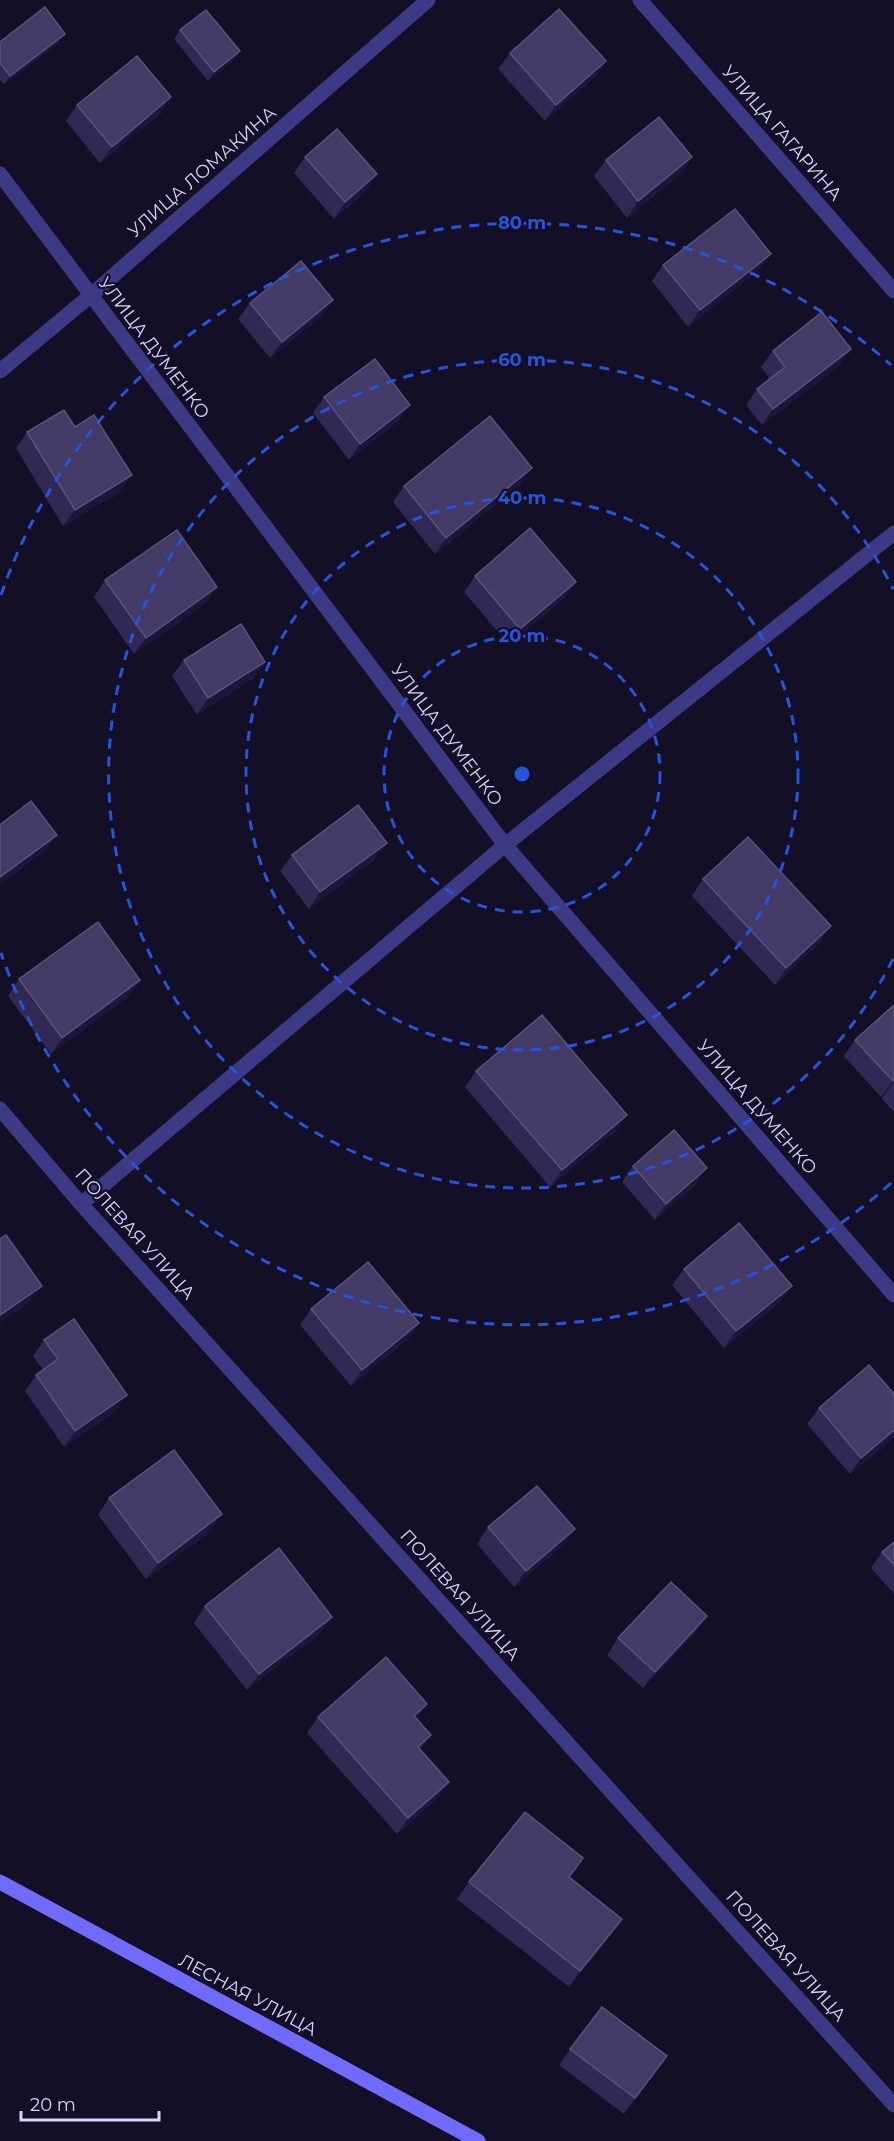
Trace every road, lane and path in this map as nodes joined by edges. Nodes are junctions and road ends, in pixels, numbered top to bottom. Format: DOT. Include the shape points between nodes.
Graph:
graph roads {
  1 [pos="428,0"];
  2 [pos="640,0"];
  3 [pos="0,174"];
  4 [pos="894,291"];
  5 [pos="90,296"];
  6 [pos="0,371"];
  7 [pos="894,533"];
  8 [pos="505,845"];
  9 [pos="0,1109"];
  10 [pos="81,1204"];
  11 [pos="894,1295"];
  12 [pos="0,1882"];
  13 [pos="894,2105"];
  14 [pos="478,2141"];
  1 -- 5 [label="street, УЛИЦА ЛОМАКИНА"];
  2 -- 4 [label="street, УЛИЦА ГАГАРИНА"];
  3 -- 5 [label="street, УЛИЦА ДУМЕНКО"];
  5 -- 6 [label="street, УЛИЦА ЛОМАКИНА"];
  5 -- 8 [label="street, УЛИЦА ДУМЕНКО"];
  7 -- 8 [label="street"];
  8 -- 10 [label="street"];
  8 -- 11 [label="street, УЛИЦА ДУМЕНКО"];
  9 -- 10 [label="street, ПОЛЕВАЯ УЛИЦА"];
  10 -- 13 [label="street, ПОЛЕВАЯ УЛИЦА"];
  12 -- 14 [label="street, ЛЕСНАЯ УЛИЦА"];
}
